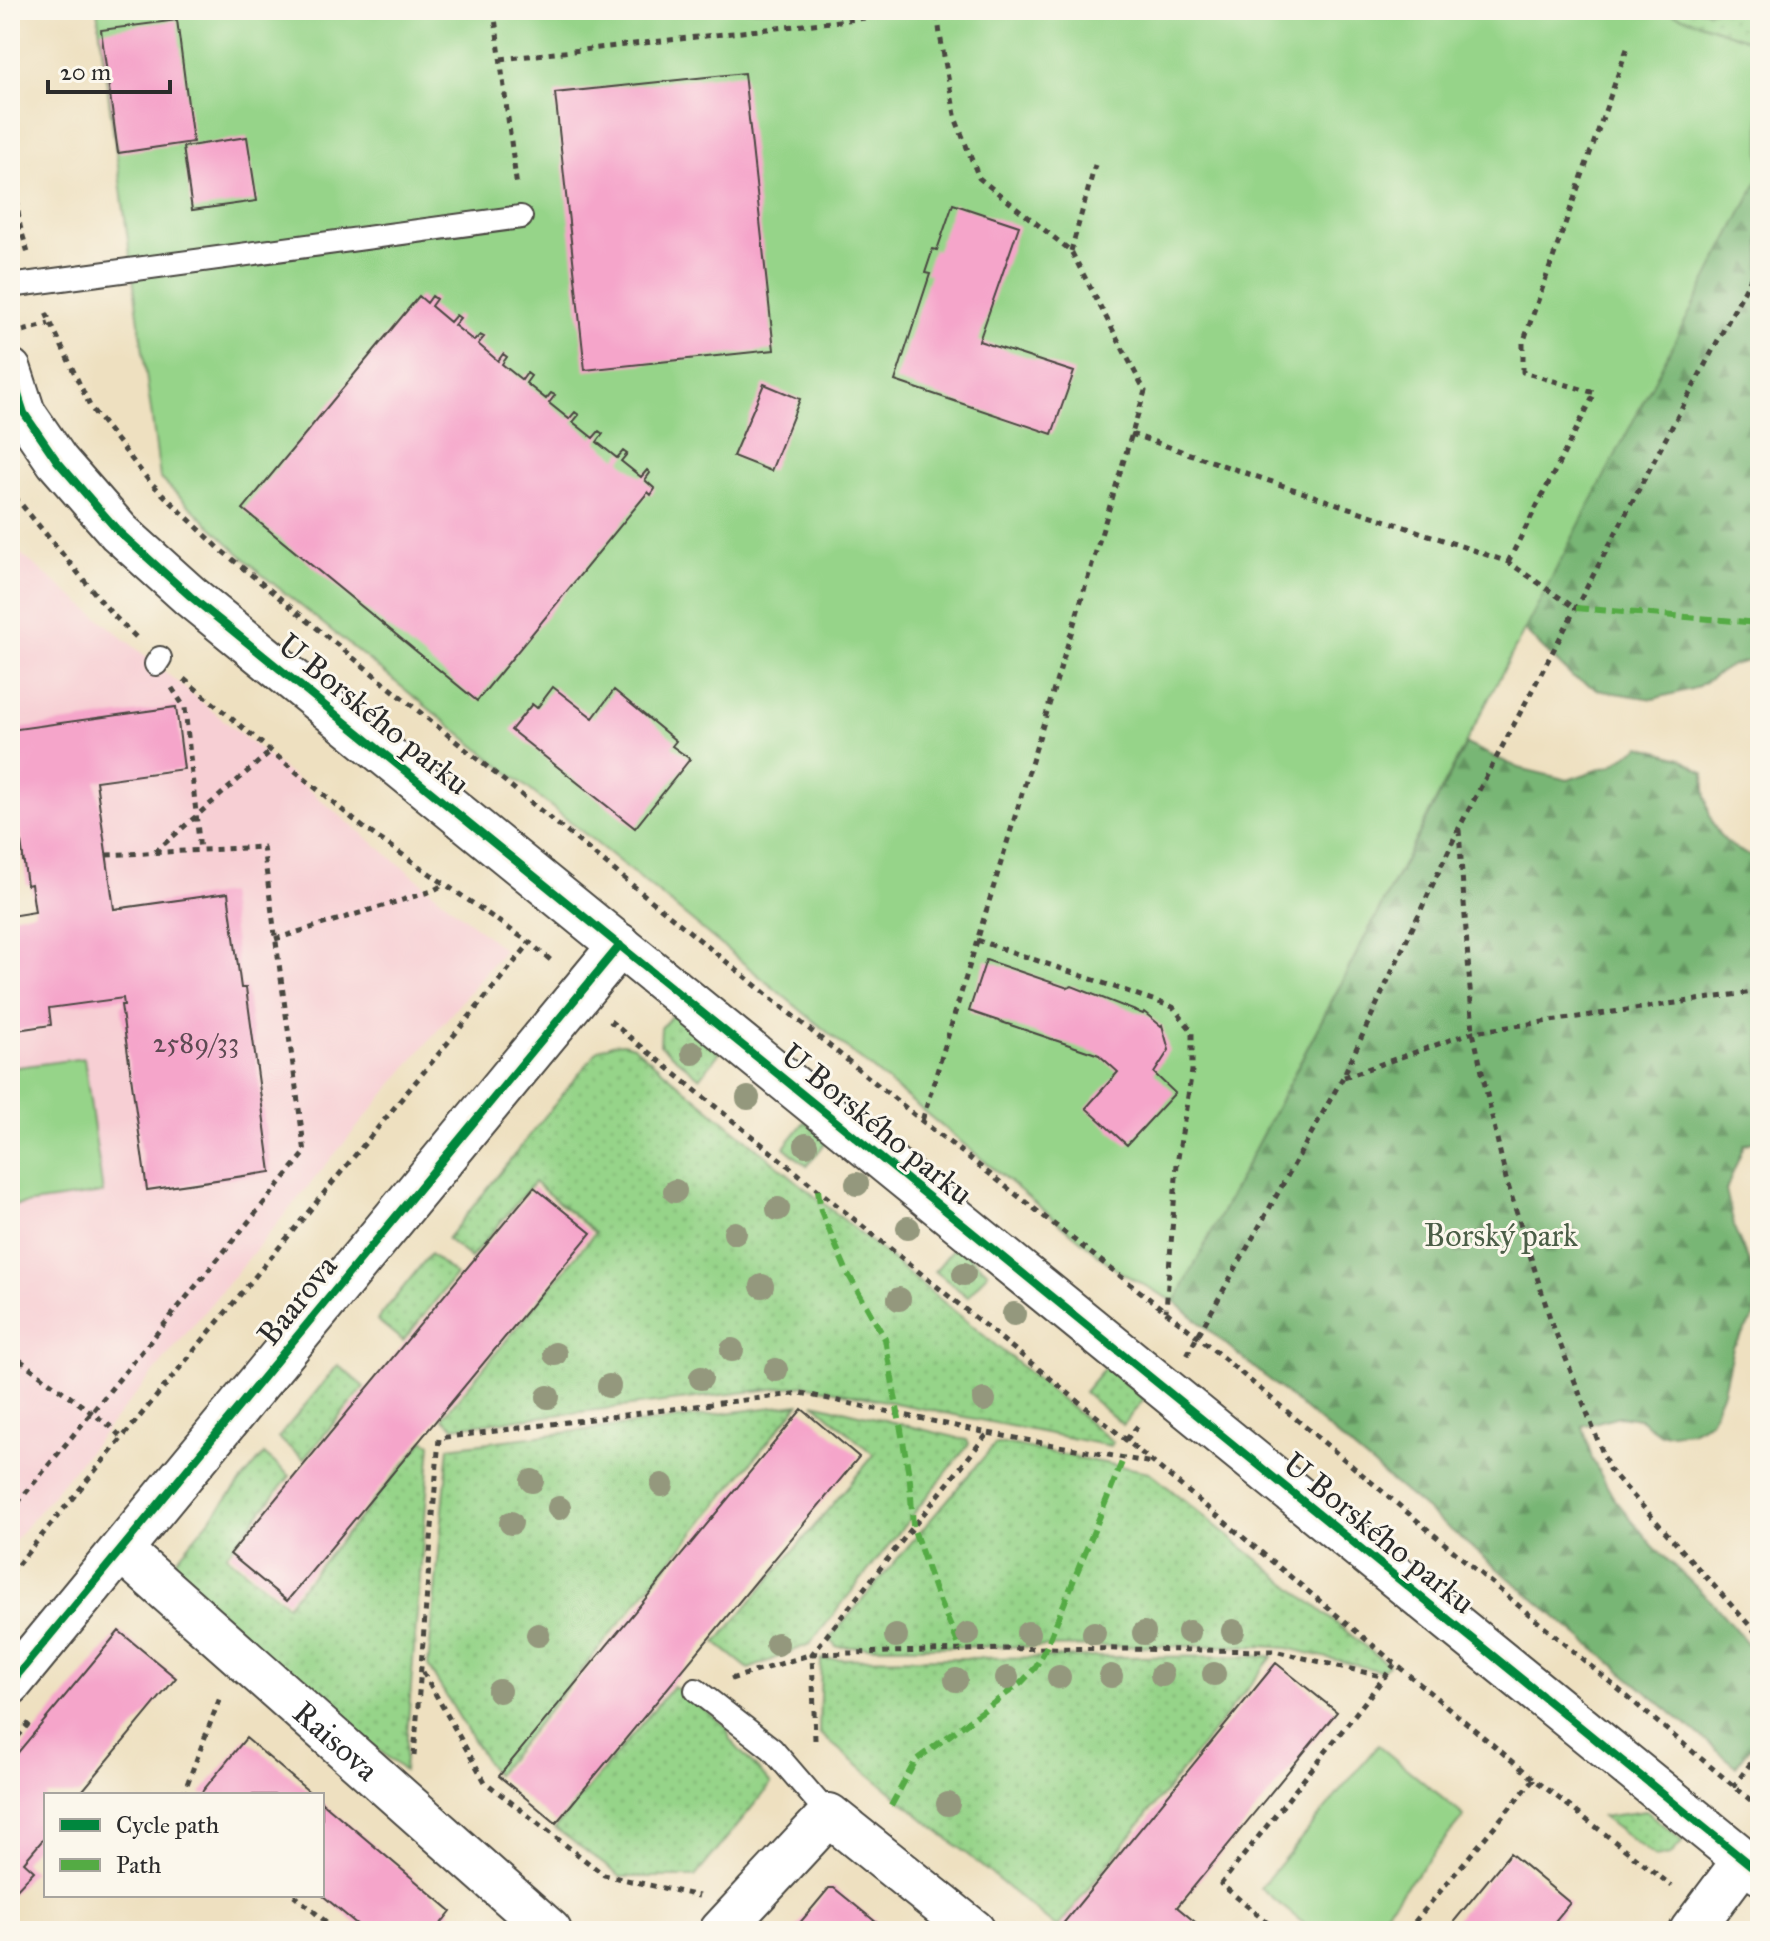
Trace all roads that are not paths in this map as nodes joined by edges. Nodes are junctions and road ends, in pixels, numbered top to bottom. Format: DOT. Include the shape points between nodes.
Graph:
graph roads {
  1 [pos="521,217"];
  2 [pos="10,286"];
  3 [pos="10,370"];
  4 [pos="17,420"];
  5 [pos="620,945"];
  6 [pos="122,1551"];
  7 [pos="10,1684"];
  8 [pos="696,1690"];
  9 [pos="829,1815"];
  10 [pos="1755,1858"];
  11 [pos="732,1918"];
  12 [pos="1698,1922"];
  13 [pos="550,1931"];
  14 [pos="974,1931"];
  1 -- 2 [label="lane"];
  3 -- 4 [label="street, U Borského parku"];
  4 -- 5 [label="street, U Borského parku" via="119,532 190,596"];
  5 -- 6 [label="street, Baarova"];
  5 -- 10 [label="street, U Borského parku" via="1167,1391"];
  6 -- 7 [label="street, Baarova"];
  6 -- 13 [label="street, Raisova"];
  8 -- 9 [label="lane" via="772,1749"];
  9 -- 11 [label="street"];
  9 -- 14 [label="street"];
  10 -- 12 [label="street"];
}
